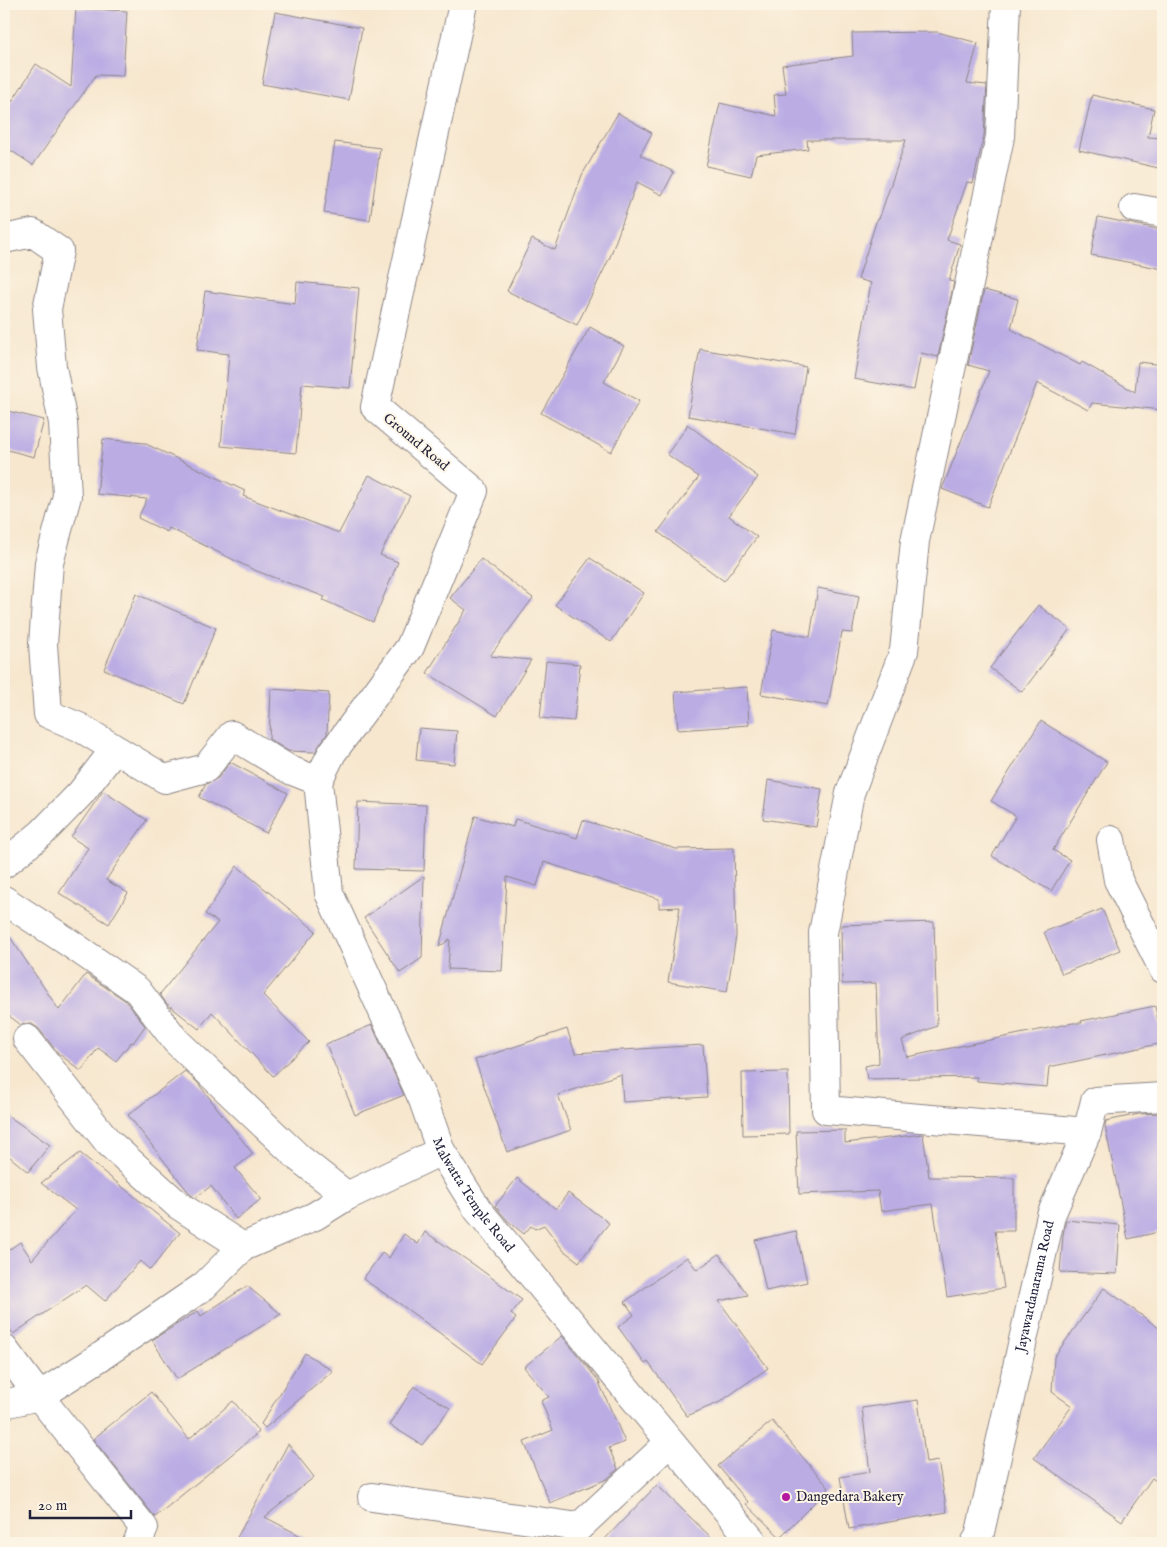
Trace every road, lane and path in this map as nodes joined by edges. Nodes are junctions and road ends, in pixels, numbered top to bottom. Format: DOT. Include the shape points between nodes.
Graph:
graph roads {
  1 [pos="463,4"];
  2 [pos="1006,4"];
  3 [pos="1134,208"];
  4 [pos="1163,213"];
  5 [pos="4,239"];
  6 [pos="115,749"];
  7 [pos="318,781"];
  8 [pos="1111,840"];
  9 [pos="4,864"];
  10 [pos="4,900"];
  11 [pos="1163,969"];
  12 [pos="27,1040"];
  13 [pos="1163,1098"];
  14 [pos="1087,1132"];
  15 [pos="441,1151"];
  16 [pos="347,1196"];
  17 [pos="243,1248"];
  18 [pos="4,1350"];
  19 [pos="38,1396"];
  20 [pos="4,1404"];
  21 [pos="670,1442"];
  22 [pos="372,1497"];
  23 [pos="138,1543"];
  24 [pos="754,1543"];
  25 [pos="976,1543"];
  1 -- 7 [label="street, Ground Road" via="375,407 474,491 410,647 332,753"];
  2 -- 14 [label="street" via="1000,137 915,541 904,650 850,793 823,933 826,1110"];
  3 -- 4 [label="street"];
  5 -- 6 [label="street" via="33,233 58,251 47,309 52,366 63,423 67,496 49,563 44,644 48,714 79,727"];
  6 -- 7 [label="street" via="165,779 206,768 232,735 290,770"];
  6 -- 9 [label="street" via="81,793 42,833"];
  7 -- 15 [label="street, Malwatta Temple Road" via="329,893 423,1100"];
  8 -- 11 [label="street" via="1118,880"];
  10 -- 16 [label="street" via="137,990 176,1041 299,1158"];
  12 -- 17 [label="street" via="108,1142 178,1205"];
  13 -- 14 [label="street, Jayawardanarama Road" via="1096,1101"];
  14 -- 25 [label="street, Jayawardanarama Road" via="1051,1215"];
  15 -- 16 [label="street"];
  15 -- 21 [label="street, Malwatta Temple Road" via="478,1210"];
  16 -- 17 [label="street" via="315,1216"];
  17 -- 19 [label="street" via="204,1286"];
  18 -- 19 [label="street"];
  19 -- 20 [label="street"];
  19 -- 23 [label="street" via="144,1528"];
  21 -- 22 [label="street" via="578,1527"];
  21 -- 24 [label="street, Malwatta Temple Road"];
}
